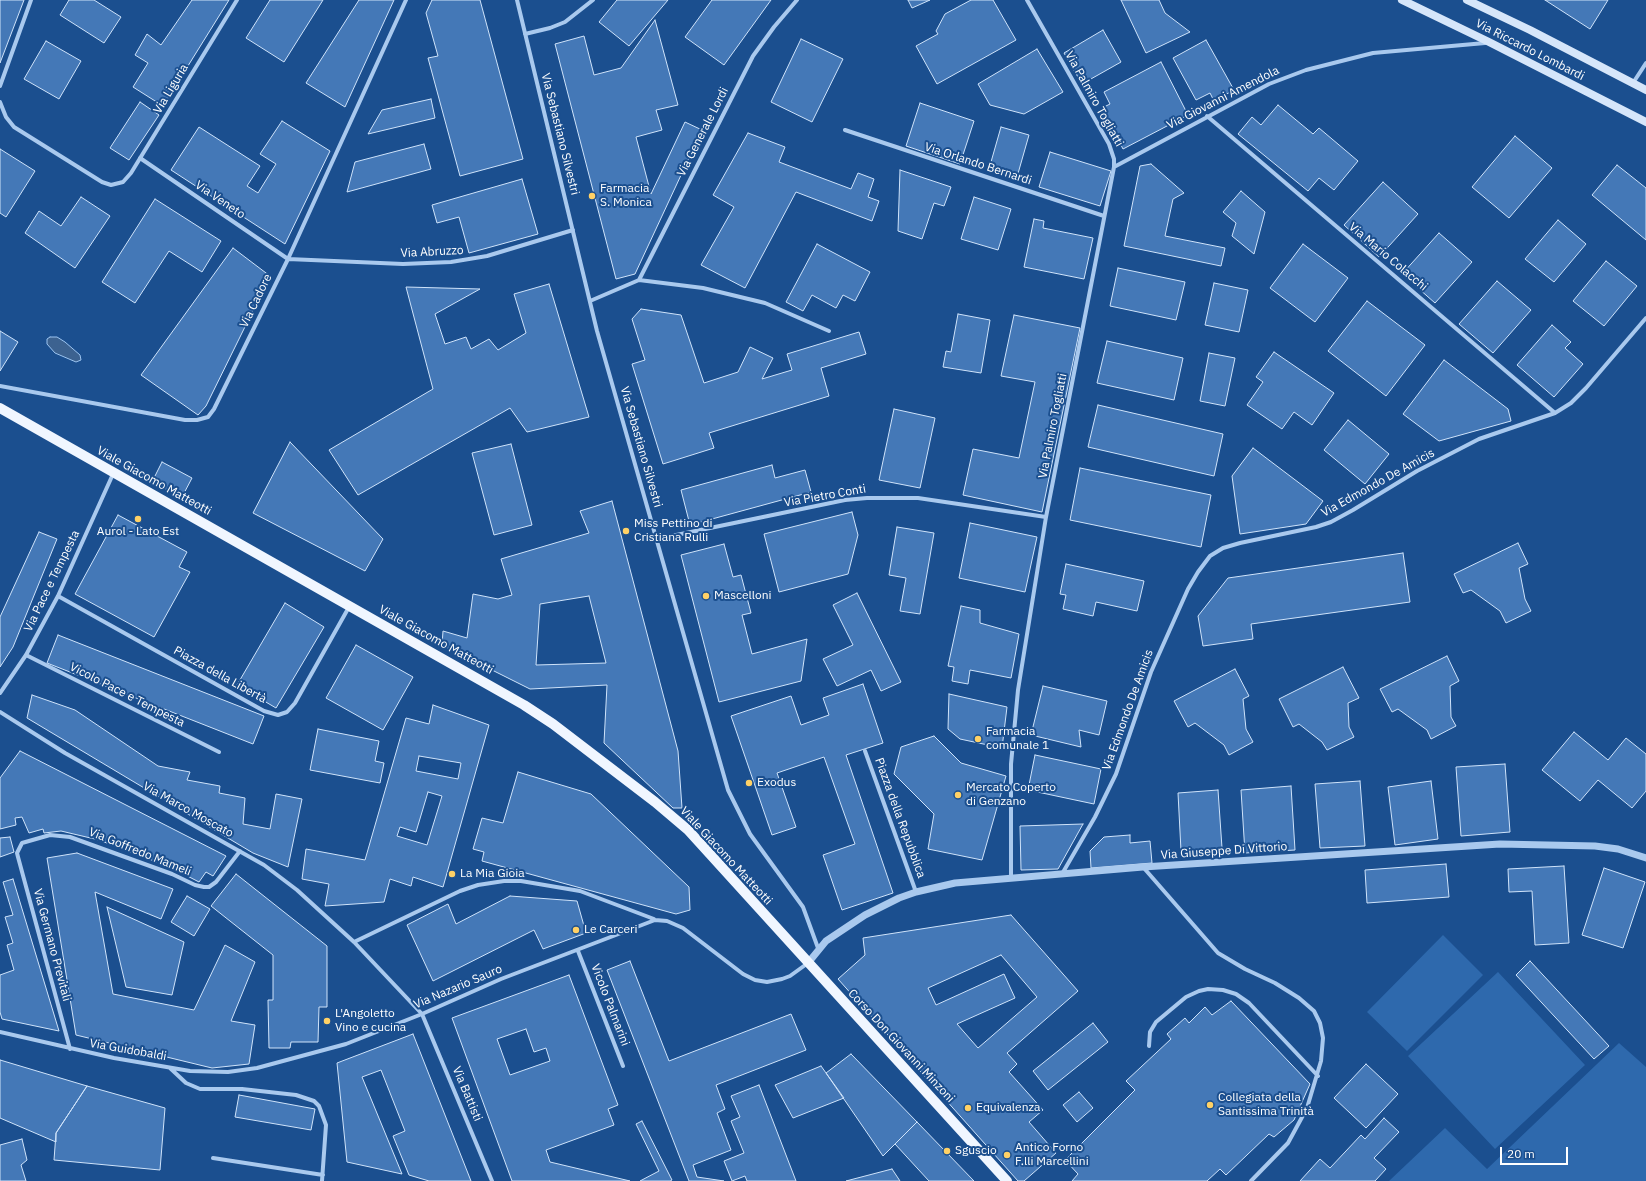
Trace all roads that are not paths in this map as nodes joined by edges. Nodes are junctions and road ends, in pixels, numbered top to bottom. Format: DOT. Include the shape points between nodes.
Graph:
graph roads {
  1 [pos="31,0"];
  2 [pos="237,0"];
  3 [pos="406,0"];
  4 [pos="517,0"];
  5 [pos="593,0"];
  6 [pos="797,0"];
  7 [pos="1027,0"];
  8 [pos="1402,0"];
  9 [pos="1467,0"];
  10 [pos="525,34"];
  11 [pos="1490,42"];
  12 [pos="1646,64"];
  13 [pos="1633,83"];
  14 [pos="0,86"];
  15 [pos="1646,90"];
  16 [pos="0,102"];
  17 [pos="1207,116"];
  18 [pos="1646,122"];
  19 [pos="845,130"];
  20 [pos="140,158"];
  21 [pos="1114,167"];
  22 [pos="1104,216"];
  23 [pos="573,230"];
  24 [pos="288,259"];
  25 [pos="639,280"];
  26 [pos="590,301"];
  27 [pos="1646,318"];
  28 [pos="829,331"];
  29 [pos="0,386"];
  30 [pos="0,408"];
  31 [pos="1555,413"];
  32 [pos="114,473"];
  33 [pos="1046,517"];
  34 [pos="657,539"];
  35 [pos="58,596"];
  36 [pos="350,606"];
  37 [pos="26,655"];
  38 [pos="0,694"];
  39 [pos="0,712"];
  40 [pos="864,751"];
  41 [pos="219,752"];
  42 [pos="19,847"];
  43 [pos="240,851"];
  44 [pos="1646,858"];
  45 [pos="1143,867"];
  46 [pos="1062,874"];
  47 [pos="1011,878"];
  48 [pos="916,892"];
  49 [pos="655,920"];
  50 [pos="354,942"];
  51 [pos="818,948"];
  52 [pos="578,951"];
  53 [pos="808,963"];
  54 [pos="422,1014"];
  55 [pos="0,1032"];
  56 [pos="1149,1046"];
  57 [pos="70,1049"];
  58 [pos="623,1066"];
  59 [pos="170,1068"];
  60 [pos="1318,1076"];
  61 [pos="214,1158"];
  62 [pos="323,1176"];
  63 [pos="322,1181"];
  64 [pos="492,1181"];
  65 [pos="1007,1181"];
  66 [pos="1251,1181"];
  1 -- 14 [label="street"];
  2 -- 20 [label="street, Via Liguria"];
  3 -- 24 [label="street, Via Cadore"];
  4 -- 10 [label="street, Via Sebastiano Silvestri"];
  5 -- 10 [label="street" via="565,22"];
  6 -- 25 [label="street, Via Generale Lordi" via="774,26 753,56"];
  7 -- 21 [label="street, Via Palmiro Togliatti" via="1109,144"];
  8 -- 11 [label="main road, Via Riccardo Lombardi"];
  9 -- 13 [label="main road, Via Riccardo Lombardi"];
  10 -- 23 [label="street, Via Sebastiano Silvestri"];
  11 -- 17 [label="street, Via Giovanni Amendola" via="1373,53 1328,63 1277,81"];
  11 -- 18 [label="main road, Via Riccardo Lombardi"];
  12 -- 13 [label="street"];
  13 -- 15 [label="main road, Via Riccardo Lombardi"];
  16 -- 20 [label="street, Via Liguria" via="8,120 14,126 102,182 117,184 129,176"];
  17 -- 21 [label="street, Via Giovanni Amendola"];
  17 -- 31 [label="street, Via Mario Colacchi"];
  19 -- 22 [label="street, Via Orlando Bernardi"];
  20 -- 24 [label="street, Via Veneto"];
  21 -- 22 [label="street, Via Palmiro Togliatti"];
  22 -- 33 [label="street, Via Palmiro Togliatti"];
  23 -- 24 [label="street, Via Abruzzo" via="488,256 451,262 403,264"];
  23 -- 26 [label="street, Via Sebastiano Silvestri"];
  24 -- 29 [label="street, Via Cadore" via="208,417 185,420"];
  25 -- 26 [label="street"];
  25 -- 28 [label="street" via="693,286 751,299"];
  26 -- 34 [label="street, Via Sebastiano Silvestri"];
  27 -- 31 [label="street, Via Edmondo De Amicis" via="1586,388 1571,403"];
  30 -- 32 [label="main road, Viale Giacomo Matteotti"];
  31 -- 46 [label="street, Via Edmondo De Amicis" via="1479,439 1323,525 1240,543 1223,548 1210,556 1188,589 1151,672 1116,774"];
  32 -- 35 [label="street, Via Pace e Tempesta"];
  32 -- 36 [label="main road, Viale Giacomo Matteotti"];
  33 -- 34 [label="street, Via Pietro Conti" via="918,498 880,497 845,500"];
  33 -- 47 [label="street, Via Palmiro Togliatti" via="1012,740"];
  34 -- 51 [label="street, Via Sebastiano Silvestri" via="728,790 750,834 803,908"];
  35 -- 36 [label="street, Piazza della Libertà" via="264,711 278,715 287,712 295,703"];
  35 -- 37 [label="street, Via Pace e Tempesta"];
  36 -- 53 [label="main road, Viale Giacomo Matteotti" via="524,705 655,802 688,830"];
  37 -- 38 [label="street, Via Pace e Tempesta"];
  37 -- 41 [label="street, Vicolo Pace e Tempesta"];
  39 -- 43 [label="street, Via Marco Moscato" via="66,753"];
  40 -- 48 [label="street, Piazza della Repubblica"];
  42 -- 43 [label="street, Via Goffredo Mameli" via="26,840 50,835 70,837 204,887 216,882"];
  42 -- 57 [label="street, Via Germano Previtali" via="18,857"];
  43 -- 50 [label="street, Via Marco Moscato" via="297,890"];
  44 -- 45 [label="street, Via Giuseppe Di Vittorio" via="1618,849 1596,846 1500,844"];
  45 -- 46 [label="street, Via Giuseppe Di Vittorio"];
  45 -- 60 [label="street" via="1218,952 1245,969 1275,983 1314,1011 1323,1034"];
  46 -- 47 [label="street, Via Giuseppe Di Vittorio"];
  47 -- 48 [label="street, Via Giuseppe Di Vittorio" via="950,884"];
  48 -- 51 [label="street, Via Giuseppe Di Vittorio" via="865,914"];
  49 -- 50 [label="street" via="580,891 528,882 504,881 460,891"];
  49 -- 52 [label="street, Via Nazario Sauro"];
  49 -- 53 [label="street" via="667,921 684,928 748,977 767,982 790,976"];
  50 -- 54 [label="street, Via Marco Moscato"];
  51 -- 53 [label="street, Via Giuseppe Di Vittorio"];
  52 -- 54 [label="street, Via Nazario Sauro" via="501,979"];
  52 -- 58 [label="street, Vicolo Palmarini"];
  53 -- 65 [label="main road, Corso Don Giovanni Minzoni"];
  54 -- 59 [label="street, Via Nazario Sauro" via="346,1044 243,1071 211,1073"];
  54 -- 64 [label="street, Via Battisti"];
  55 -- 57 [label="street, Via Guidobaldi"];
  56 -- 60 [label="street" via="1150,1032 1156,1022 1186,998 1208,989 1224,990 1249,1003"];
  57 -- 59 [label="street, Via Guidobaldi"];
  59 -- 62 [label="street, Via Guidobaldi" via="186,1083 205,1090 242,1089 306,1098 319,1106 326,1125"];
  60 -- 66 [label="street" via="1307,1108 1294,1134 1277,1156"];
  61 -- 62 [label="street"];
  62 -- 63 [label="street"];
}
